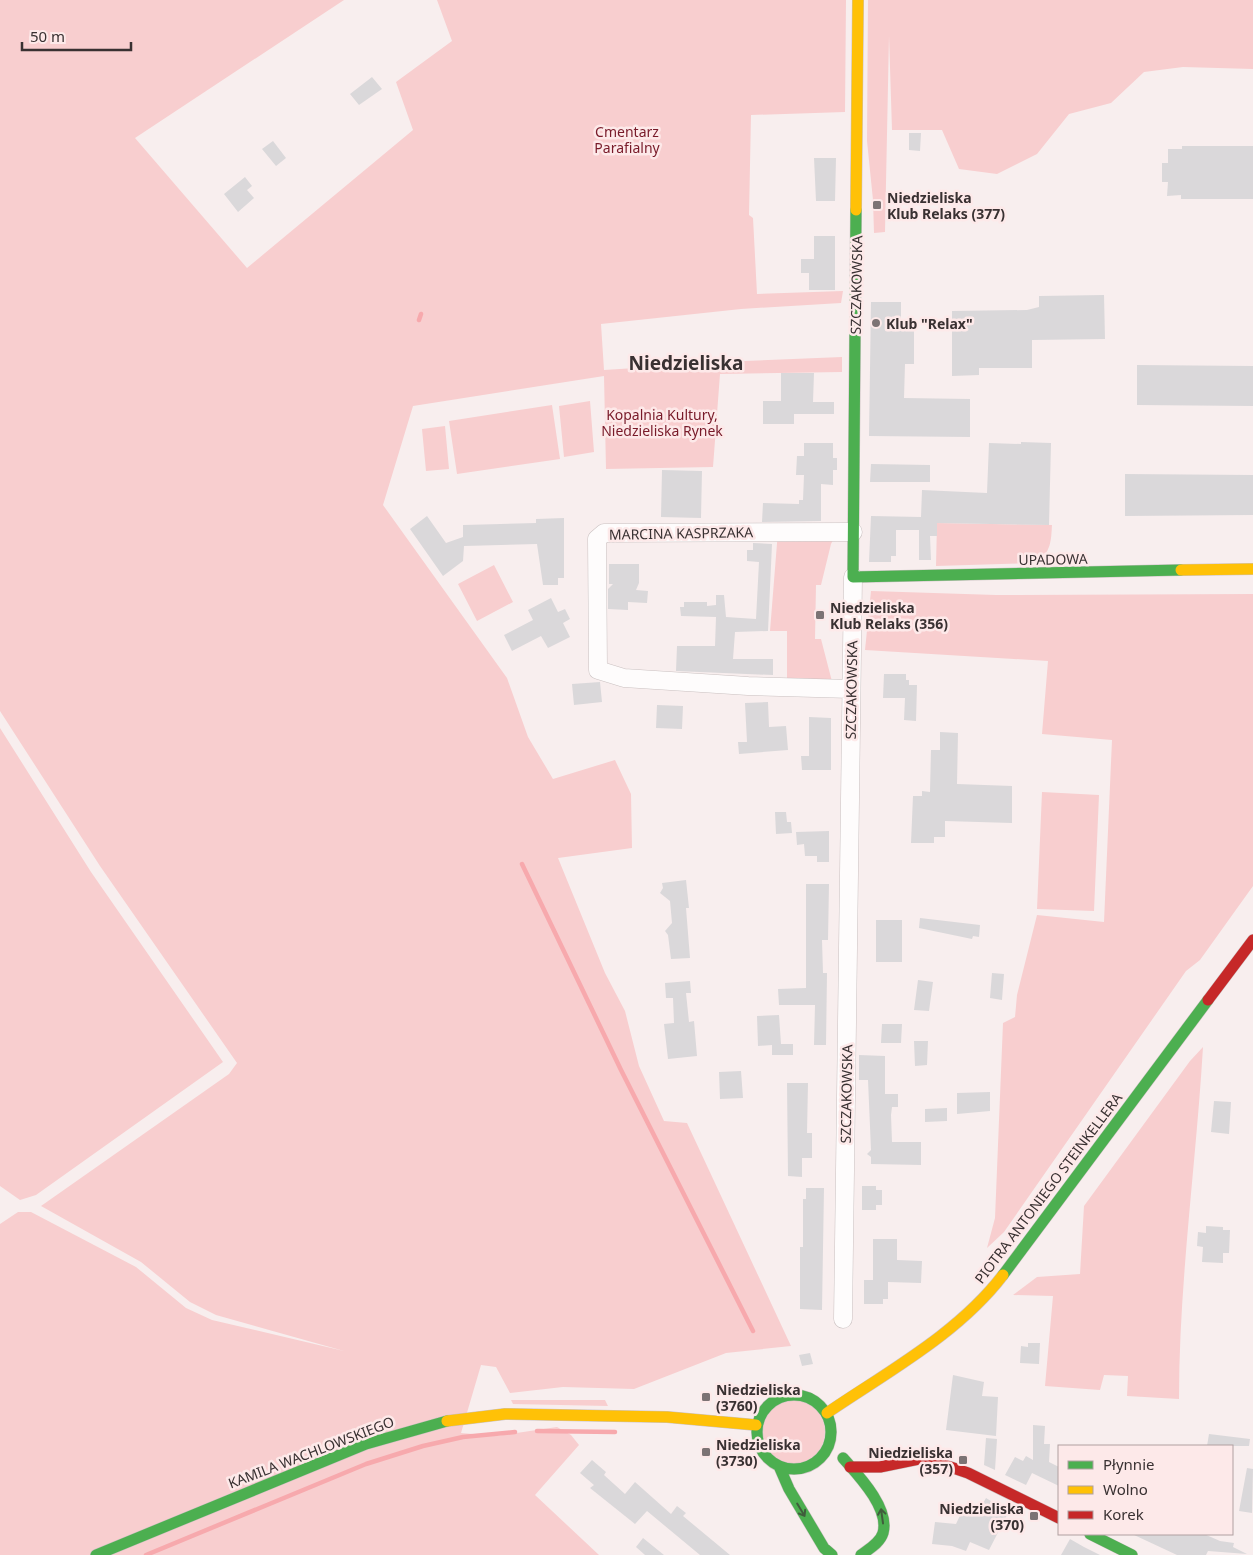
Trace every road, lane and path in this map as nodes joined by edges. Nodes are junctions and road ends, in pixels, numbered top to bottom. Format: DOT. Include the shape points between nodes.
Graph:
graph roads {
  1 [pos="858,0"];
  2 [pos="853,532"];
  3 [pos="1253,569"];
  4 [pos="853,577"];
  5 [pos="851,689"];
  6 [pos="1253,940"];
  7 [pos="843,1319"];
  8 [pos="827,1413"];
  9 [pos="756,1425"];
  10 [pos="830,1439"];
  11 [pos="779,1466"];
  12 [pos="850,1467"];
  13 [pos="880,1467"];
  14 [pos="872,1492"];
  15 [pos="1058,1518"];
  16 [pos="1092,1535"];
  17 [pos="879,1541"];
  18 [pos="96,1555"];
  19 [pos="832,1555"];
  20 [pos="861,1555"];
  21 [pos="882,1555"];
  22 [pos="1132,1555"];
  1 -- 2 [label="street, SZCZAKOWSKA"];
  2 -- 4 [label="street, SZCZAKOWSKA"];
  2 -- 5 [label="street, MARCINA KASPRZAKA" via="604,533 597,539 598,670 624,678"];
  3 -- 4 [label="street, UPADOWA"];
  4 -- 5 [label="street, SZCZAKOWSKA"];
  5 -- 7 [label="street, SZCZAKOWSKA"];
  6 -- 8 [label="street, PIOTRA ANTONIEGO STEINKELLERA" via="998,1281 950,1329"];
  8 -- 9 [label="street" via="811,1399 787,1395 768,1405"];
  8 -- 10 [label="street"];
  9 -- 11 [label="street" via="756,1435 764,1453"];
  9 -- 18 [label="street, KAMILA WACHLOWSKIEGO" via="667,1417 527,1414 452,1420 358,1447"];
  10 -- 11 [label="street" via="823,1455 810,1465 796,1469"];
  10 -- 12 [label="street"];
  11 -- 19 [label="street, one-way" via="820,1542"];
  12 -- 13 [label="street"];
  12 -- 14 [label="street"];
  13 -- 14 [label="street"];
  13 -- 15 [label="street" via="919,1459 941,1462"];
  17 -- 14 [label="street, one-way" via="884,1524 883,1512"];
  16 -- 22 [label="street"];
  17 -- 20 [label="street"];
  17 -- 21 [label="street"];
}
